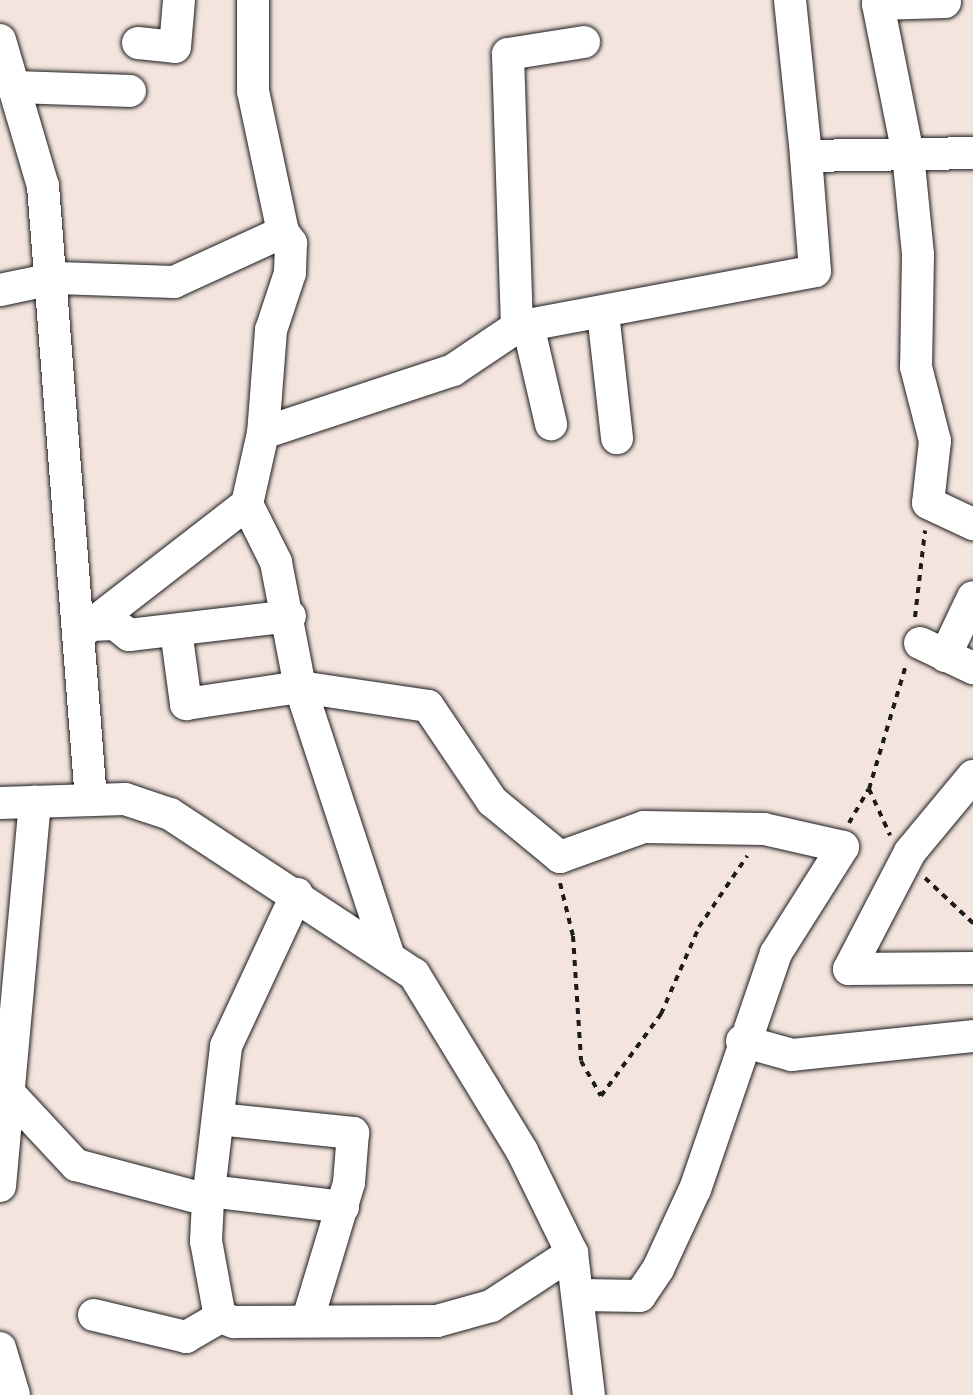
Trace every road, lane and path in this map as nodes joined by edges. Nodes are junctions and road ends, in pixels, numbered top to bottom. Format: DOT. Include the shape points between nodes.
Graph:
graph roads {
  1 [pos="179,0"];
  2 [pos="253,0"];
  3 [pos="790,0"];
  4 [pos="945,2"];
  5 [pos="584,42"];
  6 [pos="138,43"];
  7 [pos="2,49"];
  8 [pos="17,87"];
  9 [pos="130,91"];
  10 [pos="973,153"];
  11 [pos="908,154"];
  12 [pos="806,156"];
  13 [pos="283,232"];
  14 [pos="51,283"];
  15 [pos="0,290"];
  16 [pos="603,313"];
  17 [pos="523,326"];
  18 [pos="551,424"];
  19 [pos="263,433"];
  20 [pos="617,438"];
  21 [pos="247,504"];
  22 [pos="973,524"];
  23 [pos="973,597"];
  24 [pos="290,616"];
  25 [pos="84,630"];
  26 [pos="176,630"];
  27 [pos="946,656"];
  28 [pos="300,687"];
  29 [pos="973,776"];
  30 [pos="91,800"];
  31 [pos="35,802"];
  32 [pos="0,803"];
  33 [pos="764,829"];
  34 [pos="560,857"];
  35 [pos="297,894"];
  36 [pos="388,954"];
  37 [pos="973,968"];
  38 [pos="973,1036"];
  39 [pos="742,1041"];
  40 [pos="6,1090"];
  41 [pos="218,1119"];
  42 [pos="0,1186"];
  43 [pos="209,1195"];
  44 [pos="343,1207"];
  45 [pos="572,1253"];
  46 [pos="582,1295"];
  47 [pos="220,1317"];
  48 [pos="308,1319"];
  49 [pos="105,1327"];
  50 [pos="0,1348"];
  51 [pos="14,1395"];
  52 [pos="589,1395"];
  1 -- 6 [label="street" via="175,47"];
  2 -- 13 [label="street" via="253,91"];
  3 -- 12 [label="street"];
  4 -- 11 [label="street" via="878,4"];
  5 -- 17 [label="street" via="508,54"];
  7 -- 8 [label="street"];
  8 -- 9 [label="street"];
  8 -- 14 [label="street" via="43,186"];
  10 -- 11 [label="street"];
  11 -- 12 [label="street"];
  11 -- 22 [label="street" via="918,255 916,367 935,441 928,503"];
  12 -- 16 [label="street" via="815,271"];
  13 -- 14 [label="street" via="174,282"];
  13 -- 19 [label="street" via="291,243 290,273 271,330"];
  14 -- 15 [label="street"];
  14 -- 25 [label="street"];
  16 -- 17 [label="street"];
  16 -- 20 [label="street"];
  17 -- 18 [label="street"];
  17 -- 19 [label="street" via="453,370"];
  19 -- 21 [label="street"];
  21 -- 24 [label="street" via="276,562"];
  21 -- 25 [label="street"];
  23 -- 27 [label="street"];
  24 -- 26 [label="street"];
  24 -- 28 [label="street"];
  25 -- 26 [label="street" via="115,624 129,635"];
  25 -- 30 [label="street"];
  26 -- 28 [label="street" via="186,704"];
  28 -- 34 [label="street" via="428,706 492,801"];
  28 -- 36 [label="street"];
  29 -- 37 [label="street" via="910,852 849,969"];
  30 -- 31 [label="street"];
  30 -- 35 [label="street" via="125,799 170,814"];
  31 -- 32 [label="street"];
  31 -- 40 [label="street"];
  33 -- 34 [label="street" via="644,827"];
  33 -- 34 [label="path" via="699,927 661,1014 601,1096 581,1061"];
  33 -- 39 [label="street" via="843,847 776,953"];
  35 -- 36 [label="street"];
  35 -- 41 [label="street" via="226,1046"];
  36 -- 45 [label="street" via="423,988 522,1151"];
  38 -- 39 [label="street" via="792,1055"];
  39 -- 46 [label="street" via="695,1189 658,1269 640,1296"];
  40 -- 42 [label="street"];
  40 -- 43 [label="street" via="76,1165"];
  41 -- 43 [label="street"];
  41 -- 44 [label="street" via="353,1133"];
  43 -- 44 [label="street"];
  43 -- 47 [label="street" via="206,1241"];
  44 -- 48 [label="street"];
  45 -- 46 [label="street"];
  45 -- 48 [label="street" via="491,1306 437,1321"];
  46 -- 52 [label="street"];
  47 -- 48 [label="street"];
  47 -- 49 [label="street" via="186,1337"];
  50 -- 51 [label="street"];
}
